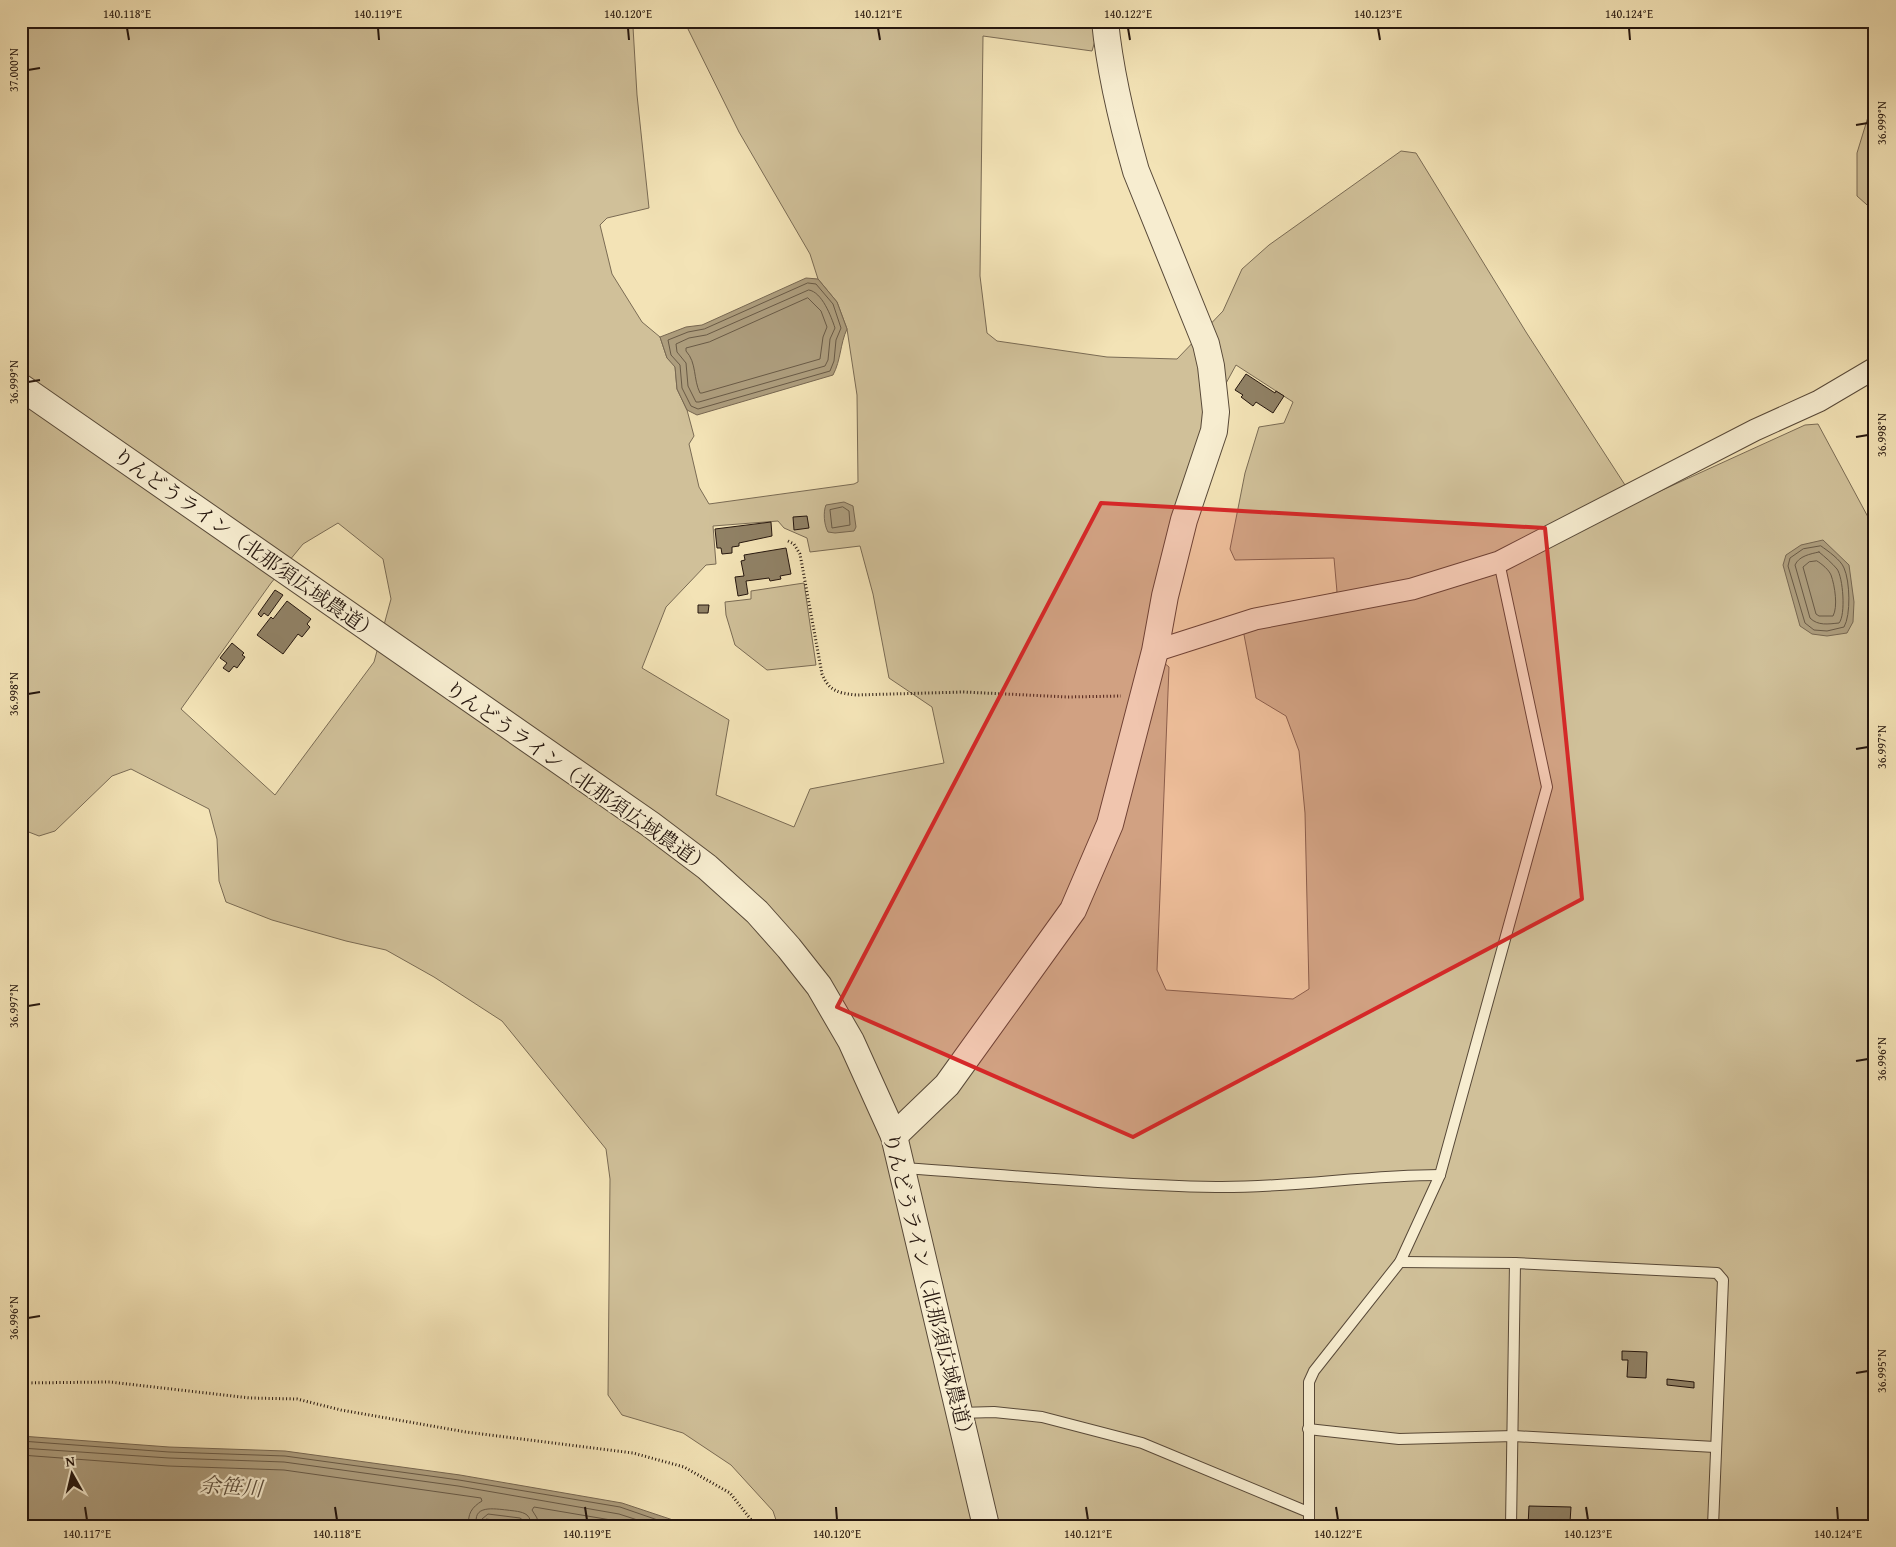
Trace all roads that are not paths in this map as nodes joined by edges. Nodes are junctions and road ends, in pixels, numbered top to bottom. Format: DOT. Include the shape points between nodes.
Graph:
graph roads {
  1 [pos="1105,21"];
  2 [pos="1875,368"];
  3 [pos="21,387"];
  4 [pos="1499,562"];
  5 [pos="1155,652"];
  6 [pos="894,1136"];
  7 [pos="901,1168"];
  8 [pos="1440,1175"];
  9 [pos="1400,1262"];
  10 [pos="1514,1263"];
  11 [pos="959,1413"];
  12 [pos="1308,1429"];
  13 [pos="1514,1436"];
  14 [pos="1715,1447"];
  15 [pos="1308,1512"];
  16 [pos="986,1526"];
  17 [pos="1309,1526"];
  18 [pos="1512,1526"];
  19 [pos="1713,1526"];
  1 -- 5 [label="street" via="1109,58 1136,171 1206,344 1216,412 1214,432 1184,520"];
  2 -- 4 [label="street" via="1819,401 1755,430"];
  3 -- 6 [label="street, りんどうライン（北那須広域農道）" via="708,867 757,912 819,986 851,1040"];
  4 -- 5 [label="street" via="1412,589 1255,618"];
  4 -- 8 [label="lane" via="1547,787"];
  5 -- 6 [label="street" via="1110,824 1073,910 947,1084"];
  6 -- 7 [label="street, りんどうライン（北那須広域農道）"];
  7 -- 8 [label="lane" via="1088,1182 1216,1187"];
  7 -- 11 [label="street, りんどうライン（北那須広域農道）"];
  8 -- 9 [label="lane"];
  9 -- 10 [label="lane"];
  9 -- 12 [label="lane" via="1314,1371 1309,1382"];
  10 -- 13 [label="lane"];
  10 -- 14 [label="lane" via="1717,1273 1723,1280"];
  11 -- 15 [label="lane" via="994,1412 1042,1417 1142,1443"];
  11 -- 16 [label="street, りんどうライン（北那須広域農道）"];
  12 -- 13 [label="lane" via="1399,1439"];
  12 -- 15 [label="lane"];
  13 -- 14 [label="lane"];
  13 -- 18 [label="lane"];
  14 -- 19 [label="lane"];
  15 -- 17 [label="lane"];
}
